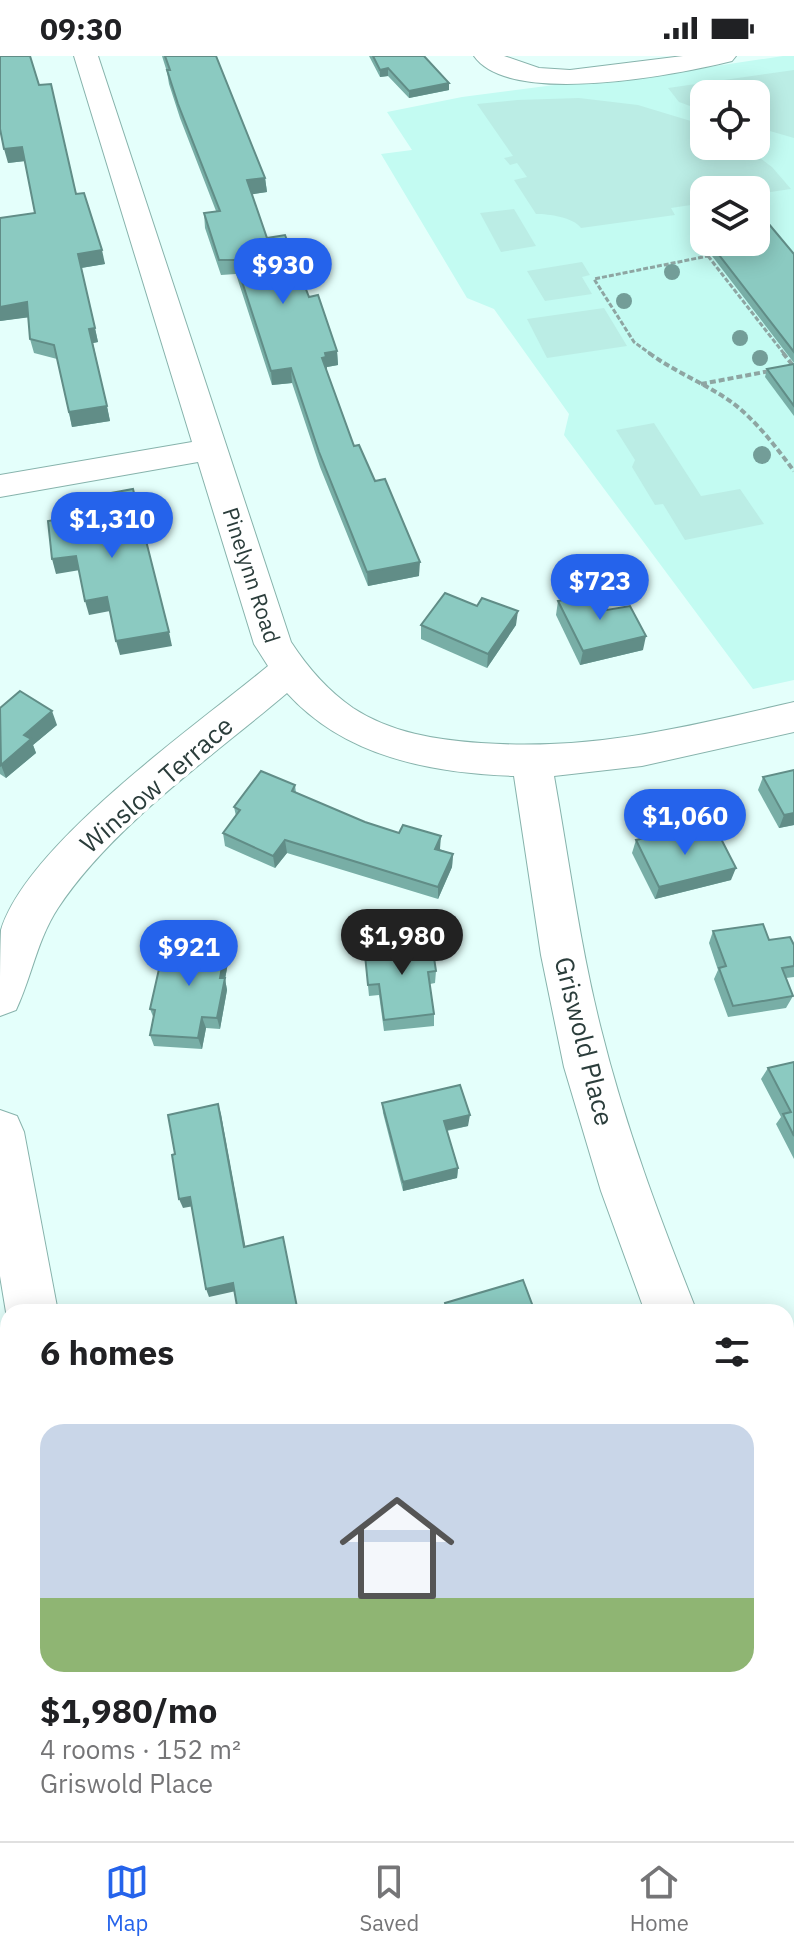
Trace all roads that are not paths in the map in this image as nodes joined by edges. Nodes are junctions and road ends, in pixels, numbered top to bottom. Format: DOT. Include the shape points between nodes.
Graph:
graph roads {
  1 [pos="86,56"];
  2 [pos="486,56"];
  3 [pos="724,56"];
  4 [pos="212,449"];
  5 [pos="0,486"];
  6 [pos="287,671"];
  7 [pos="794,717"];
  8 [pos="532,761"];
  9 [pos="0,996"];
  10 [pos="0,1132"];
  11 [pos="31,1304"];
  12 [pos="668,1304"];
  1 -- 4 [label="street, Pinelynn Road"];
  2 -- 3 [label="street" via="527,73 574,78"];
  4 -- 5 [label="street"];
  4 -- 6 [label="street, Pinelynn Road" via="273,644"];
  6 -- 8 [label="street, Pinelynn Road" via="316,702 381,740 471,759"];
  6 -- 9 [label="street, Winslow Terrace" via="93,834 55,876 25,925"];
  7 -- 8 [label="street, Pinelynn Road" via="590,759"];
  8 -- 12 [label="street, Griswold Place" via="569,984 595,1095"];
  10 -- 11 [label="street"];
}
